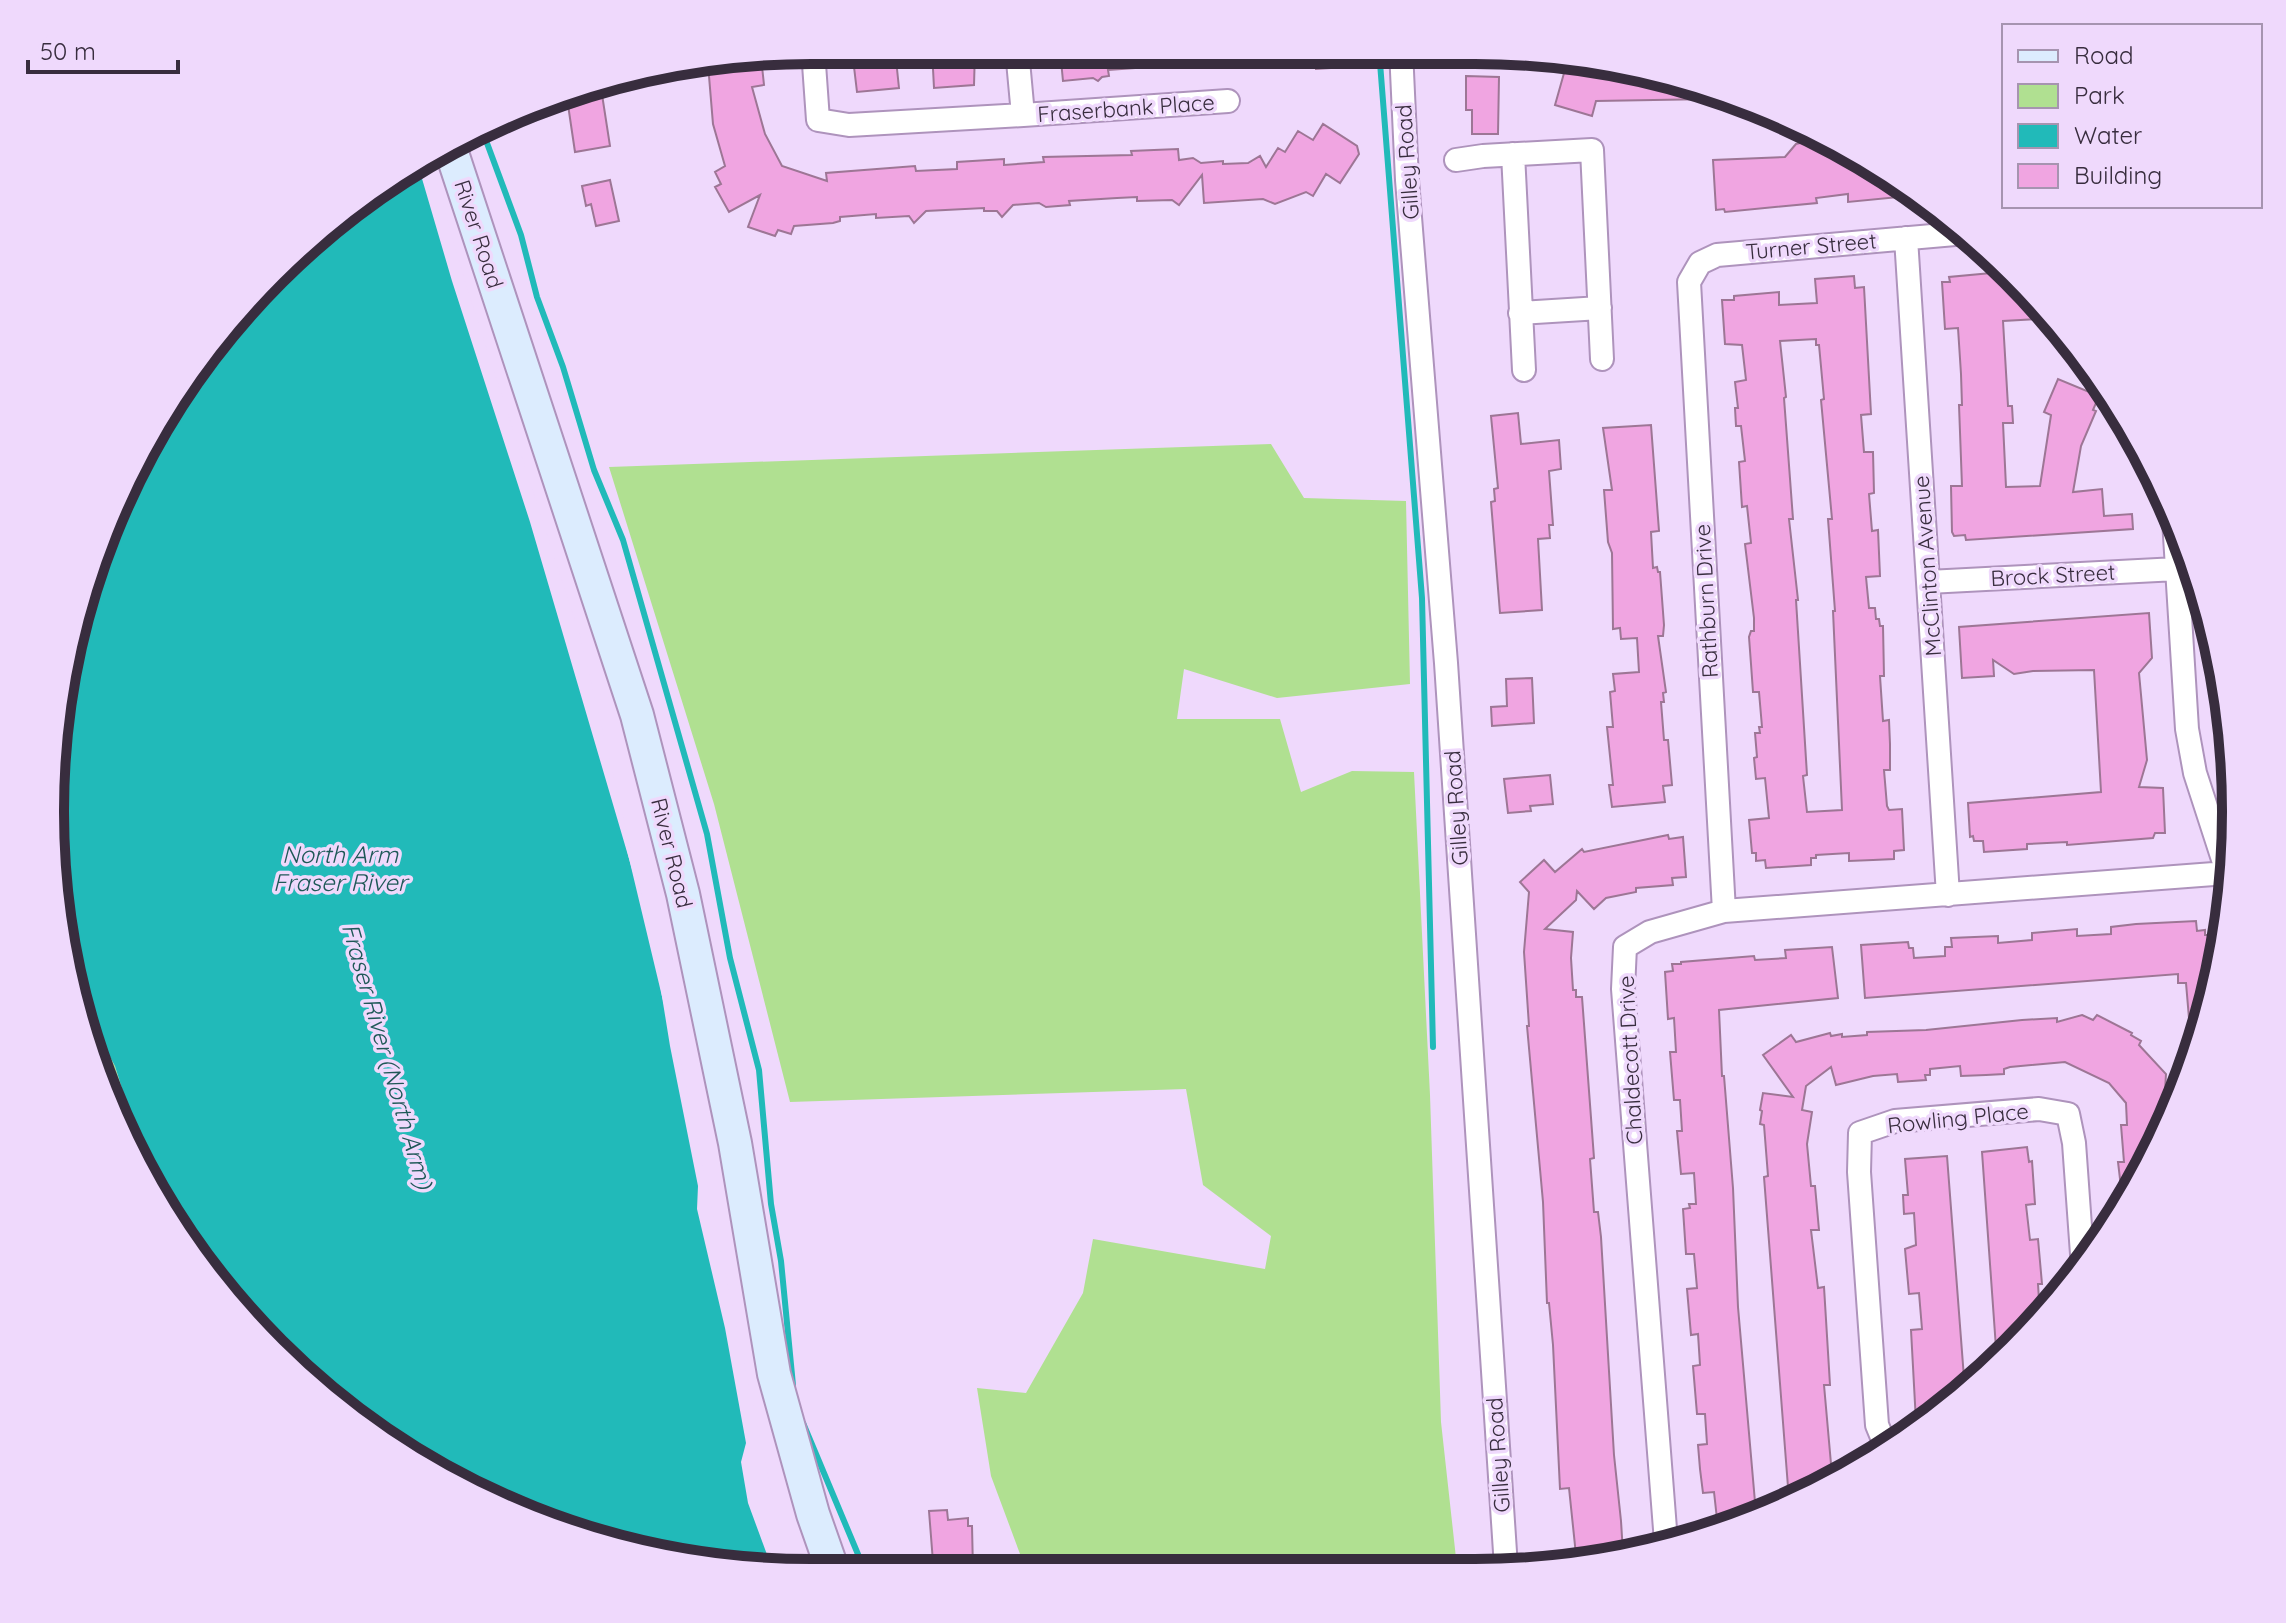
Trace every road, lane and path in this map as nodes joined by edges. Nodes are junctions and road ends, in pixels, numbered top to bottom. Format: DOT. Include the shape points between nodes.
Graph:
graph roads {
  1 [pos="814,64"];
  2 [pos="1018,64"];
  3 [pos="1402,64"];
  4 [pos="1228,101"];
  5 [pos="1023,115"];
  6 [pos="1513,154"];
  7 [pos="453,156"];
  8 [pos="1456,160"];
  9 [pos="1950,234"];
  10 [pos="1906,238"];
  11 [pos="1688,290"];
  12 [pos="1600,308"];
  13 [pos="1520,313"];
  14 [pos="1602,359"];
  15 [pos="1524,370"];
  16 [pos="2176,555"];
  17 [pos="2177,569"];
  18 [pos="1928,582"];
  19 [pos="2220,852"];
  20 [pos="2218,880"];
  21 [pos="1948,895"];
  22 [pos="1724,911"];
  23 [pos="2082,1248"];
  24 [pos="1882,1438"];
  25 [pos="1665,1535"];
  26 [pos="1505,1558"];
  27 [pos="829,1559"];
  1 -- 5 [label="street, Fraserbank Place" via="818,120 849,125"];
  2 -- 5 [label="street"];
  3 -- 26 [label="street, Gilley Road"];
  4 -- 5 [label="street, Fraserbank Place"];
  6 -- 8 [label="street"];
  6 -- 12 [label="street" via="1592,150"];
  6 -- 13 [label="street"];
  7 -- 27 [label="street, River Road" via="637,715 683,894 732,1127 774,1374"];
  9 -- 10 [label="street, Turner Street"];
  10 -- 11 [label="street, Turner Street" via="1717,255 1700,263"];
  10 -- 18 [label="street, McClinton Avenue"];
  11 -- 22 [label="street, Rathburn Drive"];
  12 -- 13 [label="street"];
  12 -- 14 [label="street"];
  13 -- 15 [label="street"];
  16 -- 17 [label="street"];
  17 -- 18 [label="street, Brock Street"];
  17 -- 19 [label="street" via="2187,729"];
  18 -- 21 [label="street, McClinton Avenue"];
  20 -- 21 [label="street, Chaldecott Drive"];
  21 -- 22 [label="street, Chaldecott Drive"];
  22 -- 25 [label="street, Chaldecott Drive" via="1650,932 1625,947 1623,989"];
  23 -- 24 [label="street, Rowling Place" via="2068,1114 2039,1109 1895,1121 1860,1133 1877,1425"];
}
